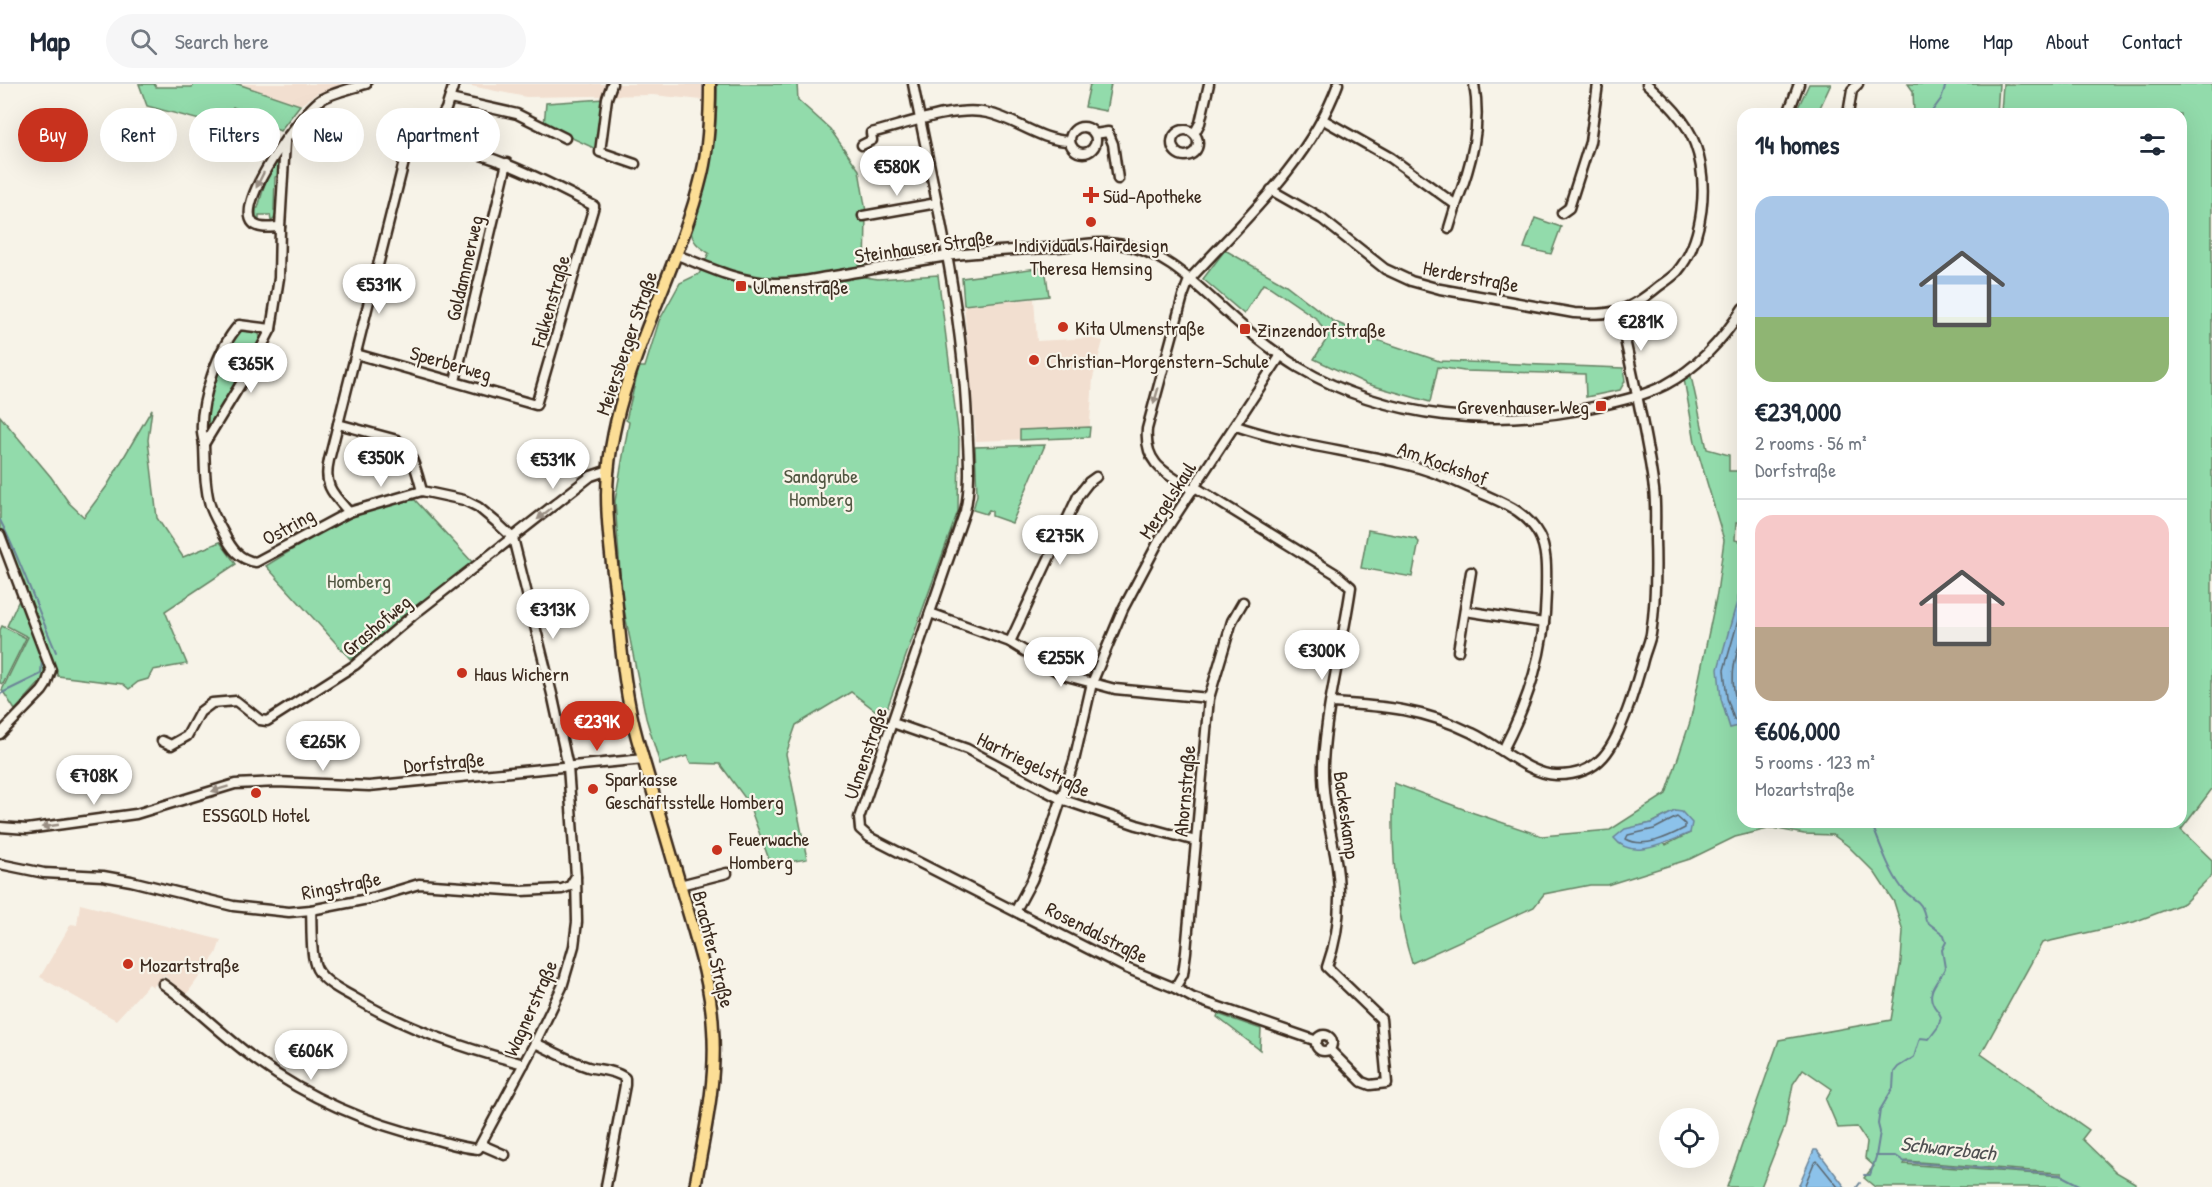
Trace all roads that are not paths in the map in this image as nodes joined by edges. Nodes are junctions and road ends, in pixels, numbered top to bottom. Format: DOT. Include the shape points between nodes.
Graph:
graph roads {
  1 [pos="366,84"];
  2 [pos="454,84"];
  3 [pos="612,84"];
  4 [pos="710,84"];
  5 [pos="913,84"];
  6 [pos="1209,84"];
  7 [pos="1338,84"];
  8 [pos="1474,84"];
  9 [pos="1598,84"];
  10 [pos="1647,84"];
  11 [pos="1799,84"];
  12 [pos="1858,84"];
  13 [pos="450,99"];
  14 [pos="445,108"];
  15 [pos="1790,108"];
  16 [pos="1849,108"];
  17 [pos="1322,119"];
  18 [pos="920,121"];
  19 [pos="1095,134"];
  20 [pos="1194,134"];
  21 [pos="565,138"];
  22 [pos="1070,141"];
  23 [pos="285,142"];
  24 [pos="862,146"];
  25 [pos="500,161"];
  26 [pos="404,162"];
  27 [pos="507,163"];
  28 [pos="634,164"];
  29 [pos="1118,179"];
  30 [pos="1271,190"];
  31 [pos="937,202"];
  32 [pos="1456,205"];
  33 [pos="1562,213"];
  34 [pos="863,216"];
  35 [pos="280,227"];
  36 [pos="1449,228"];
  37 [pos="675,254"];
  38 [pos="948,256"];
  39 [pos="1189,280"];
  40 [pos="1619,311"];
  41 [pos="1737,317"];
  42 [pos="271,329"];
  43 [pos="356,354"];
  44 [pos="1281,355"];
  45 [pos="455,381"];
  46 [pos="1636,398"];
  47 [pos="536,405"];
  48 [pos="338,424"];
  49 [pos="1236,426"];
  50 [pos="204,444"];
  51 [pos="609,470"];
  52 [pos="1096,477"];
  53 [pos="1194,489"];
  54 [pos="422,491"];
  55 [pos="349,512"];
  56 [pos="0,535"];
  57 [pos="513,538"];
  58 [pos="1471,572"];
  59 [pos="1243,602"];
  60 [pos="1465,611"];
  61 [pos="930,613"];
  62 [pos="1544,623"];
  63 [pos="1010,642"];
  64 [pos="1458,651"];
  65 [pos="1092,683"];
  66 [pos="1209,698"];
  67 [pos="1332,703"];
  68 [pos="893,723"];
  69 [pos="0,734"];
  70 [pos="162,741"];
  71 [pos="1503,750"];
  72 [pos="644,759"];
  73 [pos="568,767"];
  74 [pos="1061,800"];
  75 [pos="0,829"];
  76 [pos="869,837"];
  77 [pos="1196,841"];
  78 [pos="0,864"];
  79 [pos="727,873"];
  80 [pos="576,876"];
  81 [pos="680,885"];
  82 [pos="311,910"];
  83 [pos="1016,910"];
  84 [pos="163,984"];
  85 [pos="1175,988"];
  86 [pos="535,1043"];
  87 [pos="1329,1049"];
  88 [pos="524,1064"];
  89 [pos="480,1147"];
  90 [pos="505,1155"];
  91 [pos="606,1186"];
  92 [pos="695,1187"];
  1 -- 23 [label="street" via="322,99 307,111"];
  2 -- 13 [label="street"];
  3 -- 28 [label="street" via="600,152"];
  4 -- 37 [label="main road, Meiersberger Straße" via="705,160"];
  5 -- 18 [label="street, Ulmenstraße"];
  6 -- 20 [label="street"];
  7 -- 17 [label="street"];
  8 -- 32 [label="street" via="1476,136"];
  9 -- 33 [label="street" via="1590,142 1569,208"];
  10 -- 40 [label="street, Herderstraße" via="1685,123 1695,144 1703,206 1696,238 1677,271 1650,294"];
  11 -- 15 [label="street"];
  12 -- 16 [label="street" via="1851,90"];
  13 -- 14 [label="street"];
  13 -- 21 [label="street" via="517,114"];
  17 -- 30 [label="street"];
  17 -- 32 [label="street" via="1391,158"];
  18 -- 22 [label="street" via="952,112 975,111 997,116 1055,141"];
  18 -- 24 [label="street" via="871,133 872,140"];
  18 -- 31 [label="street, Ulmenstraße"];
  19 -- 22 [label="street" via="1087,127 1079,127 1071,133"];
  19 -- 22 [label="street" via="1094,146 1088,152 1075,150"];
  19 -- 29 [label="street" via="1108,132"];
  23 -- 35 [label="street"];
  23 -- 35 [label="street, one-way" via="260,180 251,207 254,224"];
  25 -- 27 [label="street"];
  26 -- 43 [label="street"];
  27 -- 45 [label="street, Goldammerweg"];
  27 -- 47 [label="street, Falkenstraße" via="594,206"];
  30 -- 39 [label="street"];
  30 -- 40 [label="street, Herderstraße" via="1322,219 1386,269 1411,281 1574,313"];
  31 -- 34 [label="street"];
  31 -- 38 [label="street, Ulmenstraße"];
  32 -- 36 [label="street"];
  35 -- 42 [label="street" via="279,278"];
  37 -- 38 [label="street, Steinhauser Straße" via="732,276 776,283"];
  37 -- 51 [label="main road, Meiersberger Straße" via="631,374 612,443"];
  38 -- 39 [label="street, Steinhauser Straße" via="1120,244 1162,258"];
  38 -- 61 [label="street, Ulmenstraße" via="960,331 969,484 965,511"];
  39 -- 44 [label="street, Steinhauser Straße"];
  39 -- 53 [label="street, one-way" via="1146,438 1149,455 1156,465"];
  40 -- 46 [label="street"];
  41 -- 46 [label="street, Steinhauser Straße" via="1692,367"];
  42 -- 50 [label="street"];
  42 -- 50 [label="street" via="239,325 233,331 207,393"];
  43 -- 45 [label="street, Sperberweg"];
  43 -- 48 [label="street"];
  44 -- 46 [label="street, Steinhauser Straße" via="1314,375 1375,400 1478,418 1562,413"];
  44 -- 49 [label="street, Mergelskaul"];
  45 -- 47 [label="street, Sperberweg"];
  46 -- 71 [label="street" via="1654,491 1654,607 1651,636 1627,712 1607,754 1593,767 1574,774 1539,772"];
  48 -- 54 [label="street" via="397,440 412,460"];
  48 -- 55 [label="street" via="326,473 333,494"];
  49 -- 53 [label="street, Mergelskaul"];
  49 -- 62 [label="street, Am Kockshof" via="1402,463 1456,481 1512,507 1533,526 1544,548"];
  50 -- 55 [label="street, Ostring" via="210,504 231,547 247,561 256,562"];
  51 -- 57 [label="street, Grashofweg, one-way" via="591,476"];
  51 -- 72 [label="main road, Meiersberger Straße" via="608,513 628,705"];
  52 -- 63 [label="street" via="1078,496"];
  53 -- 65 [label="street, Mergelskaul" via="1132,591"];
  53 -- 67 [label="street, Backeskamp" via="1336,574 1351,587"];
  54 -- 55 [label="street, Ostring"];
  54 -- 57 [label="street, Ostring" via="478,507"];
  56 -- 69 [label="street" via="51,670 42,691"];
  57 -- 70 [label="street, Grashofweg" via="355,665 267,721 236,701 212,703 200,712 188,736 171,745"];
  57 -- 73 [label="street"];
  58 -- 60 [label="street"];
  59 -- 66 [label="street, Ahornstraße" via="1232,621"];
  60 -- 62 [label="street"];
  60 -- 64 [label="street"];
  61 -- 63 [label="street"];
  61 -- 68 [label="street, Ulmenstraße"];
  62 -- 71 [label="street, Am Kockshof" via="1530,690"];
  63 -- 65 [label="street" via="1063,675"];
  65 -- 66 [label="street" via="1115,689"];
  65 -- 74 [label="street, Mergelskaul"];
  66 -- 77 [label="street, Ahornstraße"];
  67 -- 71 [label="street" via="1422,712 1472,732"];
  67 -- 87 [label="street, Backeskamp" via="1323,764 1324,795 1339,884 1339,913 1327,967 1380,1019 1387,1083 1362,1082"];
  68 -- 74 [label="street, Hartriegelstraße" via="967,749"];
  68 -- 76 [label="street, Ulmenstraße" via="860,818 860,829"];
  72 -- 73 [label="street, Dorfstraße"];
  72 -- 81 [label="main road, Brachter Straße"];
  73 -- 75 [label="street, Dorfstraße, one-way" via="369,786 235,784 136,814"];
  73 -- 80 [label="street"];
  74 -- 77 [label="street, Hartriegelstraße"];
  74 -- 83 [label="street, Mergelskaul"];
  76 -- 83 [label="street, Rosendalstraße"];
  77 -- 85 [label="street, Ahornstraße" via="1183,974"];
  78 -- 82 [label="street, Ringstraße" via="44,873 131,881 233,906 289,912"];
  79 -- 81 [label="street"];
  80 -- 82 [label="street, Ringstraße" via="570,886 562,889 521,891 419,884"];
  80 -- 86 [label="street, Wagnerstraße" via="574,946 562,987"];
  81 -- 92 [label="main road, Brachter Straße" via="703,964 713,1028 711,1097"];
  82 -- 88 [label="street" via="315,967 336,987 431,1036"];
  83 -- 85 [label="street, Rosendalstraße" via="1126,968"];
  84 -- 89 [label="street" via="258,1062 312,1097 380,1125"];
  85 -- 87 [label="street, Rosendalstraße" via="1193,998 1317,1041 1328,1036 1332,1044"];
  86 -- 88 [label="street, Wagnerstraße"];
  86 -- 91 [label="street" via="625,1078"];
  88 -- 89 [label="street, Wagnerstraße"];
  89 -- 90 [label="street"];
}
